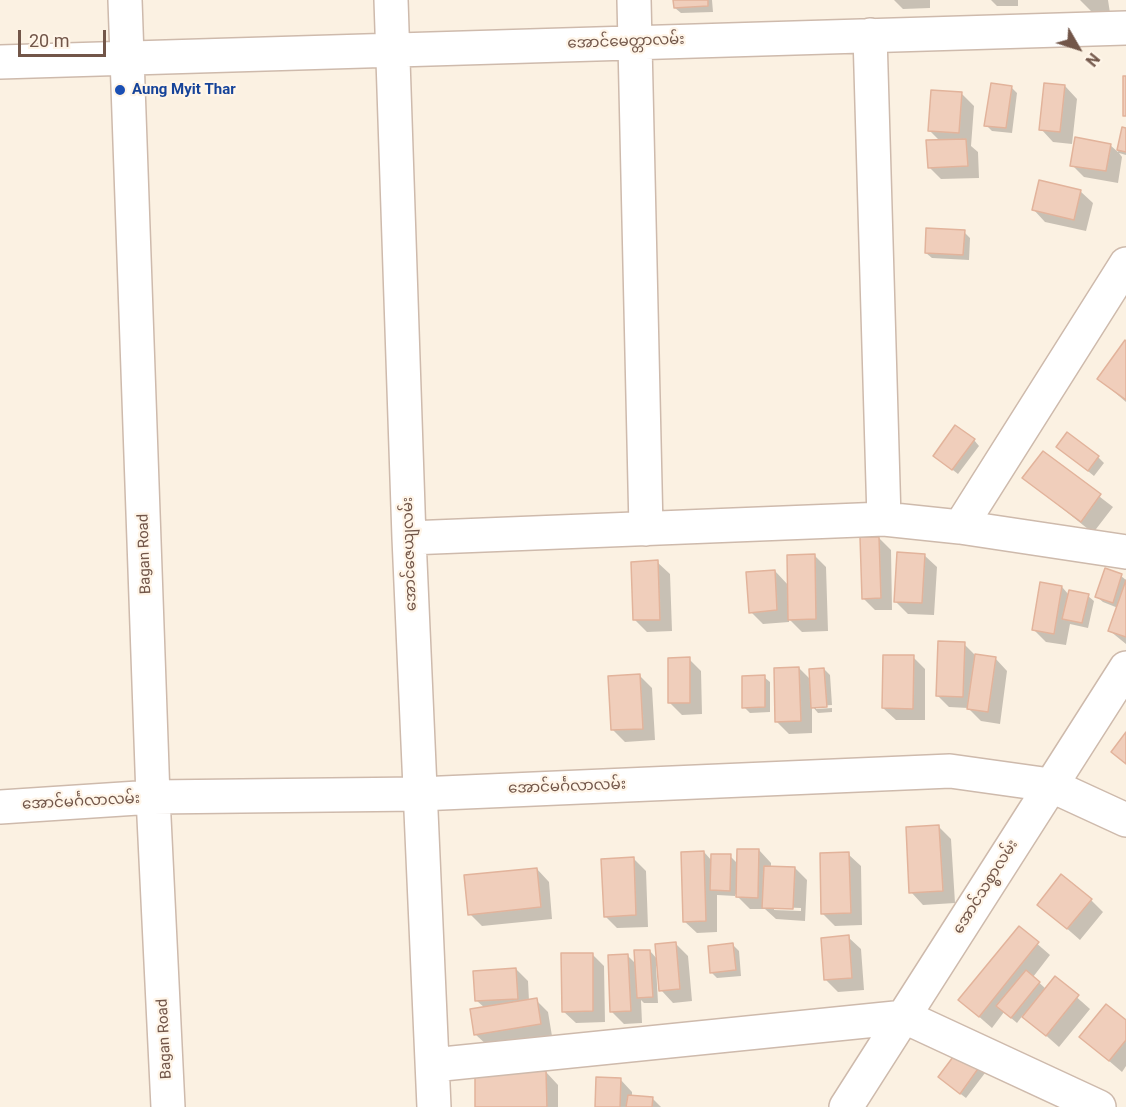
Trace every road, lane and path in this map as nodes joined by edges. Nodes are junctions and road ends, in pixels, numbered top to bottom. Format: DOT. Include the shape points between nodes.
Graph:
graph roads {
  1 [pos="124,0"];
  2 [pos="391,0"];
  3 [pos="634,0"];
  4 [pos="1116,19"];
  5 [pos="870,35"];
  6 [pos="635,42"];
  7 [pos="392,48"];
  8 [pos="127,58"];
  9 [pos="0,62"];
  10 [pos="1126,264"];
  11 [pos="884,519"];
  12 [pos="960,527"];
  13 [pos="646,529"];
  14 [pos="409,538"];
  15 [pos="1126,552"];
  16 [pos="1126,668"];
  17 [pos="1050,785"];
  18 [pos="420,794"];
  19 [pos="153,797"];
  20 [pos="0,807"];
  21 [pos="1126,820"];
  22 [pos="905,1017"];
  23 [pos="433,1065"];
  24 [pos="168,1107"];
  25 [pos="434,1107"];
  26 [pos="846,1107"];
  27 [pos="1099,1107"];
  1 -- 8 [label="street, Bagan Road"];
  2 -- 7 [label="street, အောင်ဇေယျလမ်း"];
  3 -- 6 [label="street"];
  4 -- 5 [label="street, အောင်မေတ္တာလမ်း"];
  5 -- 6 [label="street, အောင်မေတ္တာလမ်း"];
  5 -- 11 [label="street"];
  6 -- 7 [label="street, အောင်မေတ္တာလမ်း"];
  6 -- 13 [label="street"];
  7 -- 8 [label="street, အောင်မေတ္တာလမ်း"];
  7 -- 14 [label="street, အောင်ဇေယျလမ်း"];
  8 -- 9 [label="street"];
  8 -- 19 [label="street, Bagan Road"];
  10 -- 12 [label="street"];
  11 -- 12 [label="street"];
  11 -- 13 [label="street"];
  12 -- 15 [label="street"];
  13 -- 14 [label="street"];
  14 -- 18 [label="street, အောင်ဇေယျလမ်း"];
  16 -- 17 [label="street, အောင်သစ္စာလမ်း"];
  17 -- 18 [label="street, အောင်မင်္ဂလာလမ်း" via="950,771"];
  17 -- 21 [label="street, အောင်မင်္ဂလာလမ်း"];
  17 -- 22 [label="street, အောင်သစ္စာလမ်း"];
  18 -- 19 [label="street, အောင်မင်္ဂလာလမ်း"];
  18 -- 23 [label="street, အောင်ဇေယျလမ်း"];
  19 -- 20 [label="street, အောင်မင်္ဂလာလမ်း"];
  19 -- 24 [label="street, Bagan Road"];
  22 -- 23 [label="street"];
  22 -- 26 [label="street, အောင်သစ္စာလမ်း"];
  22 -- 27 [label="street"];
  23 -- 25 [label="street, အောင်ဇေယျလမ်း"];
}
